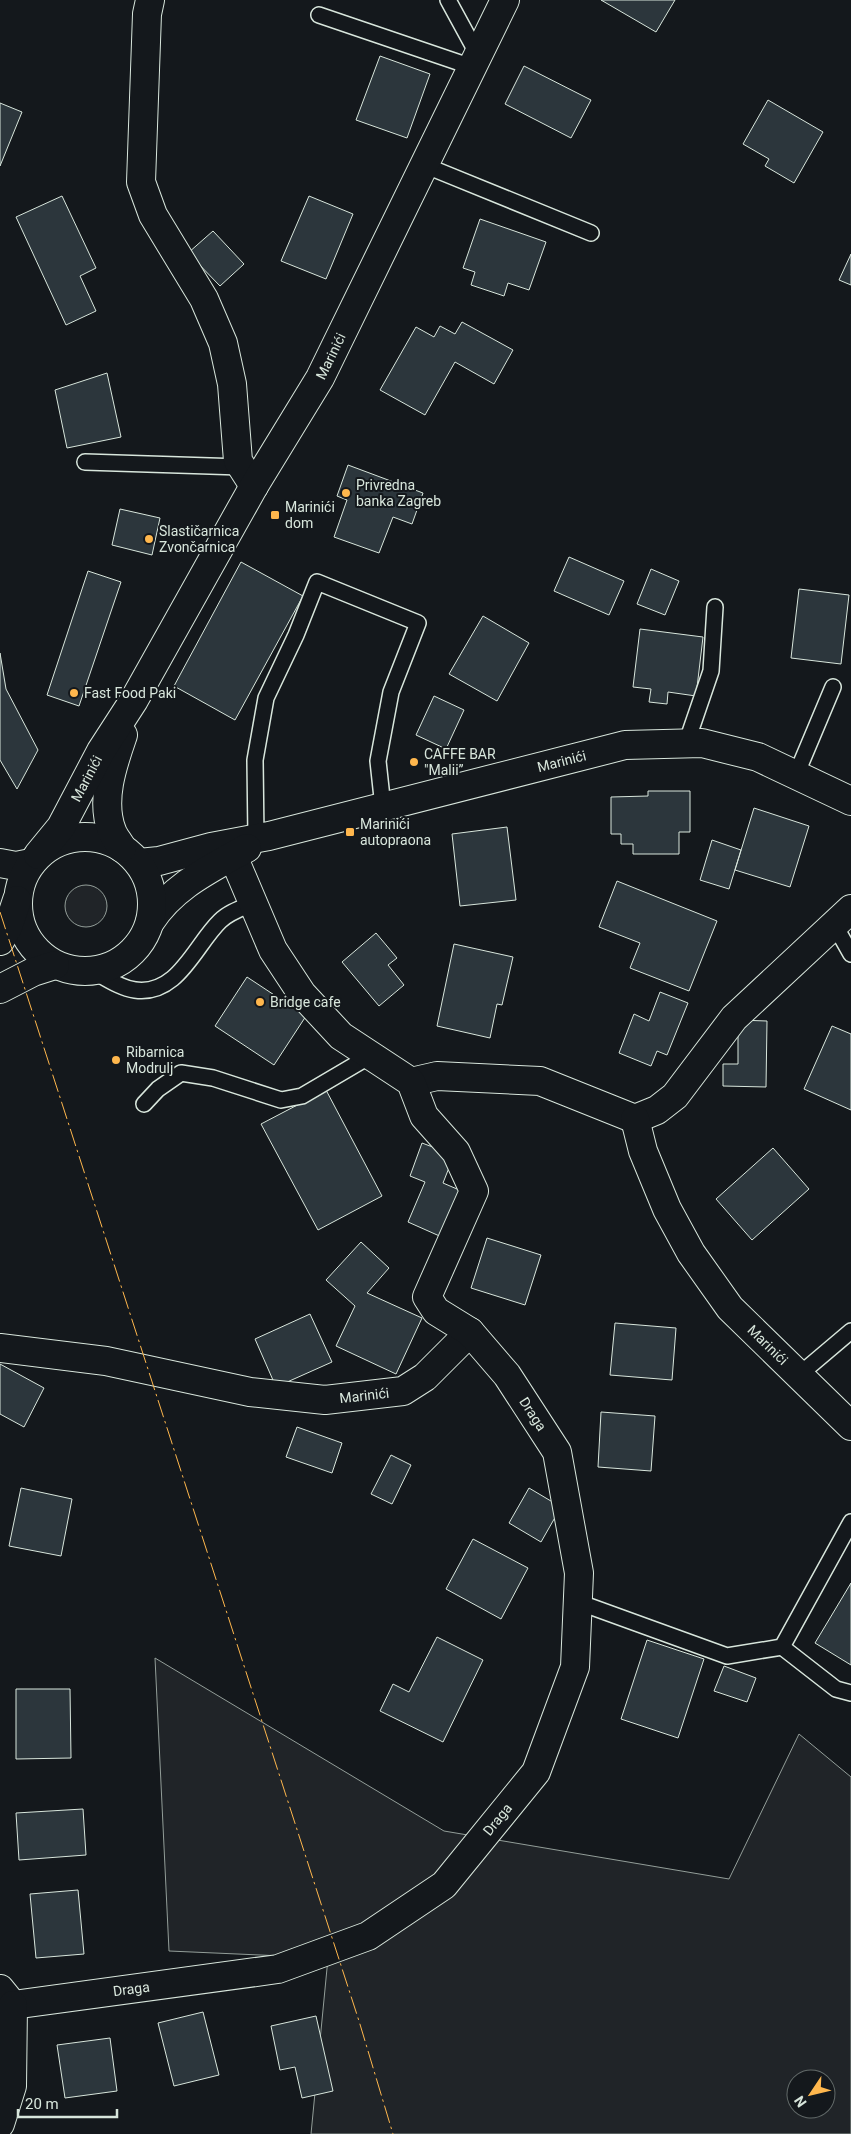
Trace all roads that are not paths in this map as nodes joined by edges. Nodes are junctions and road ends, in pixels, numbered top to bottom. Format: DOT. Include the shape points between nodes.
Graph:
graph roads {
  1 [pos="150,0"];
  2 [pos="448,0"];
  3 [pos="505,0"];
  4 [pos="319,15"];
  5 [pos="475,61"];
  6 [pos="424,166"];
  7 [pos="591,233"];
  8 [pos="85,462"];
  9 [pos="248,476"];
  10 [pos="714,607"];
  11 [pos="833,687"];
  12 [pos="134,700"];
  13 [pos="686,744"];
  14 [pos="796,775"];
  15 [pos="851,802"];
  16 [pos="383,807"];
  17 [pos="263,837"];
  18 [pos="130,856"];
  19 [pos="233,856"];
  20 [pos="35,859"];
  21 [pos="0,862"];
  22 [pos="17,900"];
  23 [pos="254,904"];
  24 [pos="843,916"];
  25 [pos="150,922"];
  26 [pos="0,941"];
  27 [pos="851,954"];
  28 [pos="55,964"];
  29 [pos="93,971"];
  30 [pos="0,990"];
  31 [pos="370,1056"];
  32 [pos="410,1082"];
  33 [pos="144,1104"];
  34 [pos="635,1119"];
  35 [pos="851,1331"];
  36 [pos="470,1332"];
  37 [pos="0,1348"];
  38 [pos="799,1375"];
  39 [pos="851,1426"];
  40 [pos="851,1522"];
  41 [pos="578,1602"];
  42 [pos="782,1648"];
  43 [pos="851,1692"];
  44 [pos="7,1997"];
  45 [pos="0,2124"];
  1 -- 9 [label="street" via="141,182 153,215 204,299 223,343 232,384 238,461"];
  2 -- 5 [label="lane"];
  3 -- 5 [label="street, Marinići"];
  4 -- 5 [label="lane"];
  5 -- 6 [label="street, Marinići"];
  6 -- 7 [label="lane"];
  6 -- 9 [label="street, Marinići" via="320,378"];
  8 -- 9 [label="lane"];
  9 -- 12 [label="street, Marinići"];
  10 -- 13 [label="lane" via="711,671"];
  11 -- 14 [label="lane"];
  12 -- 18 [label="street, Marinići" via="112,766 107,811 112,832"];
  12 -- 20 [label="street, Marinići" via="101,751 61,827"];
  13 -- 14 [label="street, Marinići" via="702,744 758,757"];
  13 -- 16 [label="street, Marinići" via="625,745"];
  14 -- 15 [label="street, Marinići"];
  16 -- 17 [label="street, Marinići"];
  16 -- 17 [label="lane" via="378,761 391,692 418,623 317,582 266,698 256,760"];
  17 -- 18 [label="street, Marinići" via="159,861"];
  17 -- 19 [label="street, Marinići"];
  18 -- 20 [label="street" via="101,839 79,836 57,842"];
  18 -- 25 [label="street, Marinići" via="148,881 152,902"];
  19 -- 23 [label="street"];
  19 -- 25 [label="street, Marinići" via="175,892"];
  20 -- 21 [label="street" via="16,866"];
  20 -- 22 [label="street, Marinići" via="21,880"];
  22 -- 26 [label="street, Marinići"];
  22 -- 28 [label="street, Marinići" via="26,938"];
  23 -- 29 [label="lane" via="234,911 220,921 180,972 157,988 136,991"];
  23 -- 31 [label="street" via="273,950 302,994 341,1036"];
  24 -- 27 [label="lane"];
  24 -- 34 [label="street" via="734,1018 675,1096 657,1110"];
  25 -- 29 [label="street, Marinići" via="142,940 129,955 112,966"];
  28 -- 29 [label="street, Marinići"];
  28 -- 30 [label="street"];
  31 -- 32 [label="street"];
  31 -- 33 [label="lane" via="302,1096 281,1100 213,1078 181,1074 158,1089"];
  32 -- 34 [label="street" via="437,1076 540,1081"];
  32 -- 36 [label="street" via="424,1116 456,1152 474,1192 427,1297 436,1311"];
  34 -- 38 [label="street, Marinići" via="643,1151 663,1201 691,1253 730,1308"];
  35 -- 38 [label="lane"];
  36 -- 37 [label="street, Marinići" via="425,1377 403,1391 325,1400 250,1392 106,1361"];
  36 -- 41 [label="street, Draga" via="508,1375 557,1452 579,1572"];
  38 -- 39 [label="street, Marinići"];
  40 -- 42 [label="lane"];
  41 -- 42 [label="lane" via="727,1656"];
  41 -- 44 [label="street, Draga" via="574,1667 536,1772 444,1885 368,1936 278,1969"];
  42 -- 43 [label="lane" via="836,1688"];
  44 -- 45 [label="street, Draga" via="12,2086"];
}
